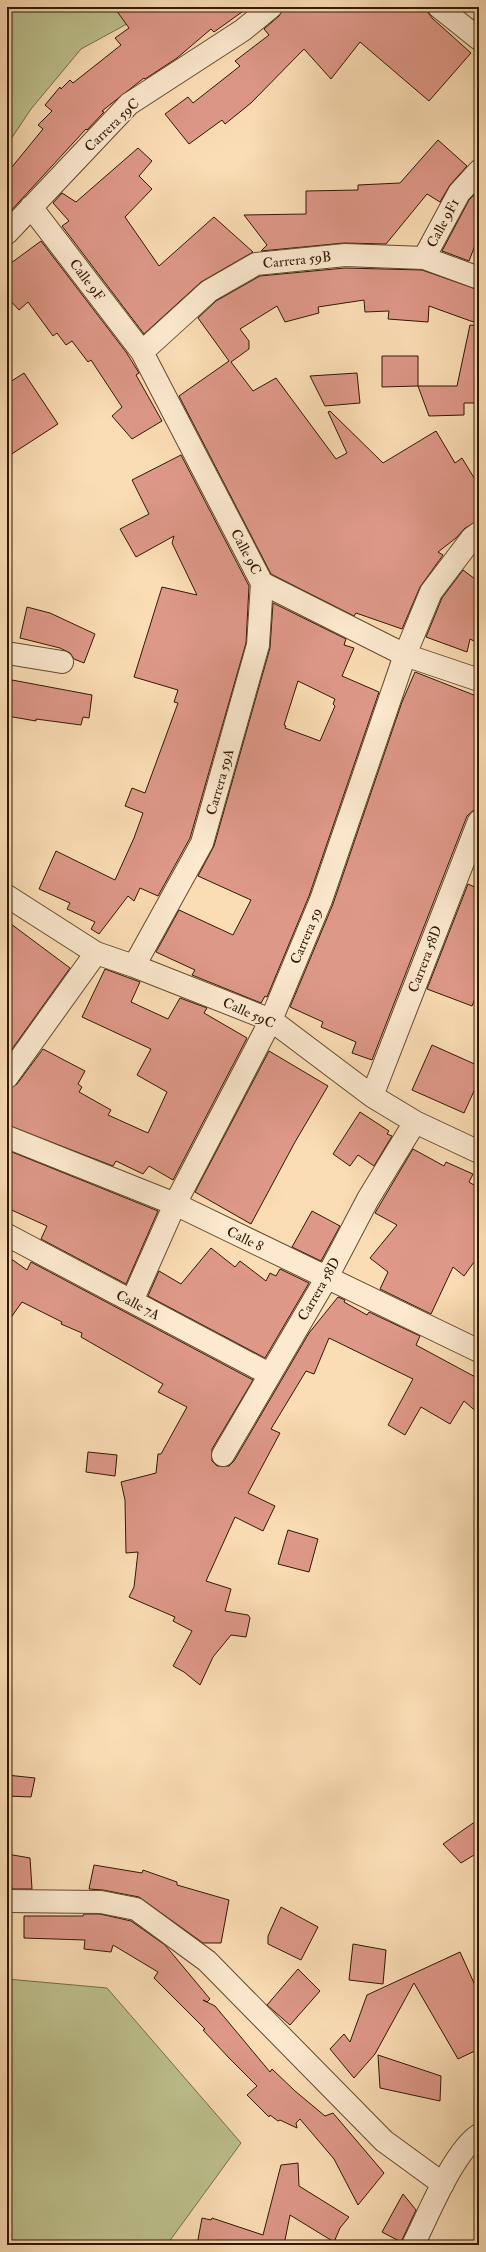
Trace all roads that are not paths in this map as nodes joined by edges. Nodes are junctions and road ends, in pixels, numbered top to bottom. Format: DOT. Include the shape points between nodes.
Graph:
graph roads {
  1 [pos="271,7"];
  2 [pos="439,7"];
  3 [pos="479,39"];
  4 [pos="479,171"];
  5 [pos="31,207"];
  6 [pos="7,233"];
  7 [pos="424,258"];
  8 [pos="479,278"];
  9 [pos="142,352"];
  10 [pos="479,534"];
  11 [pos="262,583"];
  12 [pos="7,653"];
  13 [pos="405,655"];
  14 [pos="62,662"];
  15 [pos="479,680"];
  16 [pos="479,821"];
  17 [pos="7,896"];
  18 [pos="96,953"];
  19 [pos="134,966"];
  20 [pos="271,1020"];
  21 [pos="7,1077"];
  22 [pos="372,1096"];
  23 [pos="415,1122"];
  24 [pos="7,1137"];
  25 [pos="479,1152"];
  26 [pos="175,1204"];
  27 [pos="7,1235"];
  28 [pos="326,1279"];
  29 [pos="132,1302"];
  30 [pos="479,1351"];
  31 [pos="269,1374"];
  32 [pos="223,1455"];
  33 [pos="7,1901"];
  34 [pos="479,2135"];
  35 [pos="443,2184"];
  36 [pos="413,2245"];
  1 -- 5 [label="street, Carrera 59C" via="243,30 129,104"];
  2 -- 3 [label="street"];
  4 -- 7 [label="street, Calle 9F1" via="458,194"];
  5 -- 6 [label="street, Carrera 59C"];
  5 -- 9 [label="street, Calle 9F"];
  7 -- 8 [label="street, Carrera 59B"];
  7 -- 9 [label="street, Carrera 59B" via="345,255 256,264 209,291"];
  9 -- 11 [label="street, Calle 9C"];
  10 -- 13 [label="street, Carrera 59" via="472,538 431,592"];
  11 -- 13 [label="street, Calle 9C"];
  11 -- 19 [label="street, Carrera 59A" via="258,645 202,843"];
  12 -- 14 [label="street"];
  13 -- 15 [label="street, Calle 9C"];
  13 -- 20 [label="street, Carrera 59" via="321,900"];
  16 -- 22 [label="street, Carrera 58D"];
  17 -- 18 [label="street, Calle 59C"];
  18 -- 19 [label="street, Calle 59C"];
  18 -- 21 [label="street"];
  19 -- 20 [label="street, Calle 59C"];
  20 -- 22 [label="street, Calle 59C"];
  20 -- 26 [label="street, Carrera 59"];
  22 -- 23 [label="street, Calle 59C"];
  23 -- 25 [label="street, Calle 59C"];
  23 -- 28 [label="street, Carrera 58D" via="368,1199"];
  24 -- 26 [label="street, Calle 8"];
  26 -- 28 [label="street, Calle 8"];
  26 -- 29 [label="street, Carrera 59"];
  27 -- 29 [label="street, Calle 7A"];
  28 -- 30 [label="street, Calle 8"];
  28 -- 31 [label="street, Carrera 58D"];
  29 -- 31 [label="street, Calle 7A"];
  31 -- 32 [label="street, Carrera 58D"];
  33 -- 35 [label="street" via="101,1902 136,1909 207,1961 384,2141"];
  34 -- 35 [label="street" via="469,2141"];
  35 -- 36 [label="street"];
}
